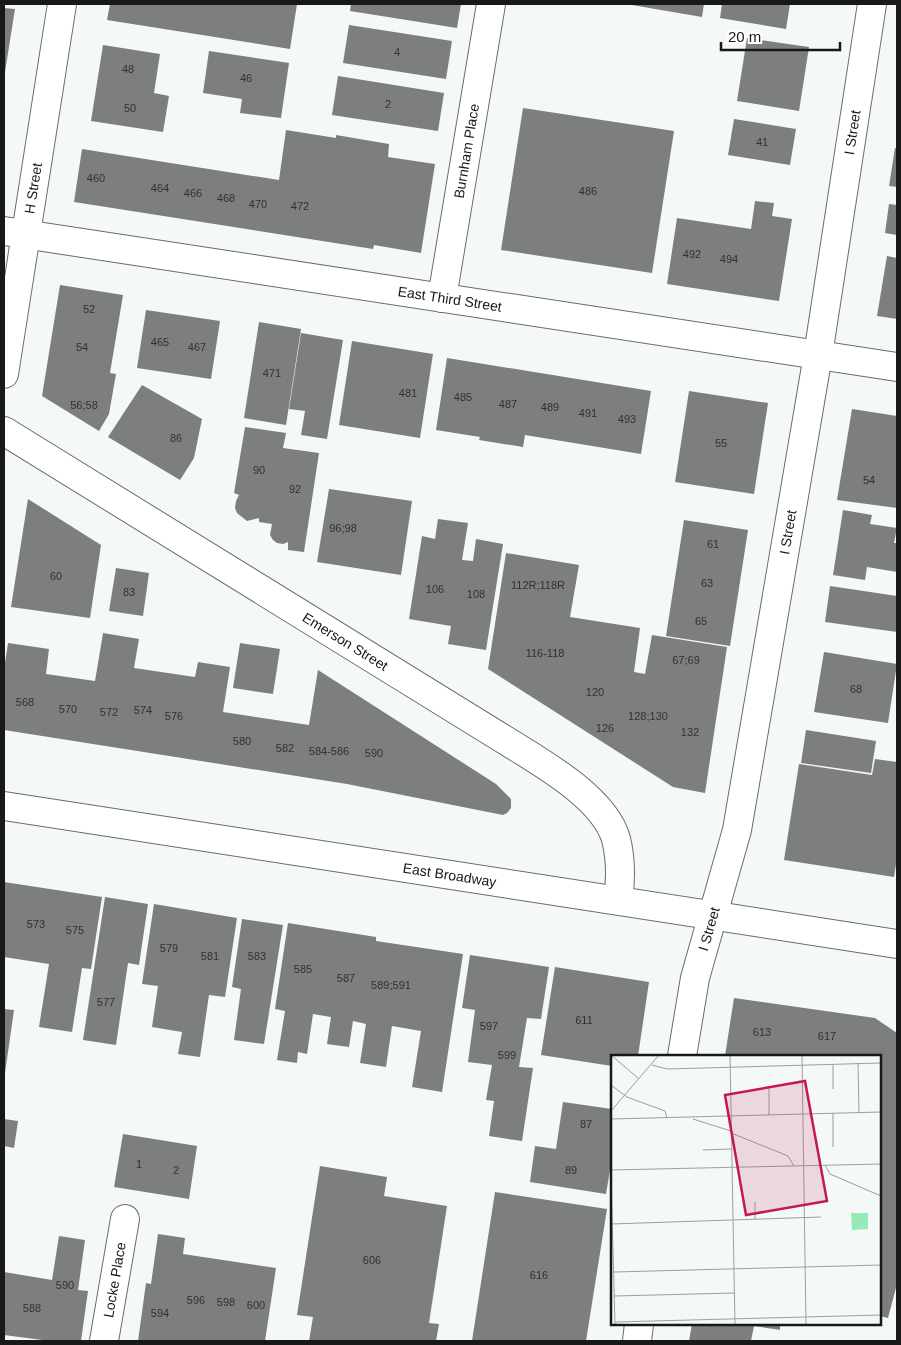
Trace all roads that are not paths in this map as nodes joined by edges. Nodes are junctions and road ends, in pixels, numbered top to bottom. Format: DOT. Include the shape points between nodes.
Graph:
graph roads {
  1 [pos="62,4"];
  2 [pos="491,4"];
  3 [pos="872,4"];
  4 [pos="15,232"];
  5 [pos="442,298"];
  6 [pos="818,355"];
  7 [pos="897,367"];
  8 [pos="4,374"];
  9 [pos="4,431"];
  10 [pos="4,806"];
  11 [pos="618,900"];
  12 [pos="714,915"];
  13 [pos="897,944"];
  14 [pos="682,1055"];
  15 [pos="125,1219"];
  16 [pos="639,1325"];
  17 [pos="104,1341"];
  18 [pos="637,1341"];
  1 -- 4 [label="street, H Street"];
  2 -- 5 [label="street, Burnham Place"];
  3 -- 6 [label="street, I Street"];
  4 -- 5 [label="street, East Third Street"];
  4 -- 8 [label="street, H Street"];
  5 -- 6 [label="street, East Third Street"];
  6 -- 7 [label="street, East Third Street"];
  6 -- 12 [label="street, I Street" via="737,830"];
  9 -- 11 [label="street, Emerson Street" via="505,740 572,785 591,801 616,837 620,859"];
  10 -- 11 [label="street, East Broadway"];
  11 -- 12 [label="street, East Broadway"];
  12 -- 13 [label="street, East Broadway"];
  12 -- 14 [label="street, I Street" via="695,978"];
  15 -- 17 [label="street, Locke Place"];
  16 -- 18 [label="street"];
}
